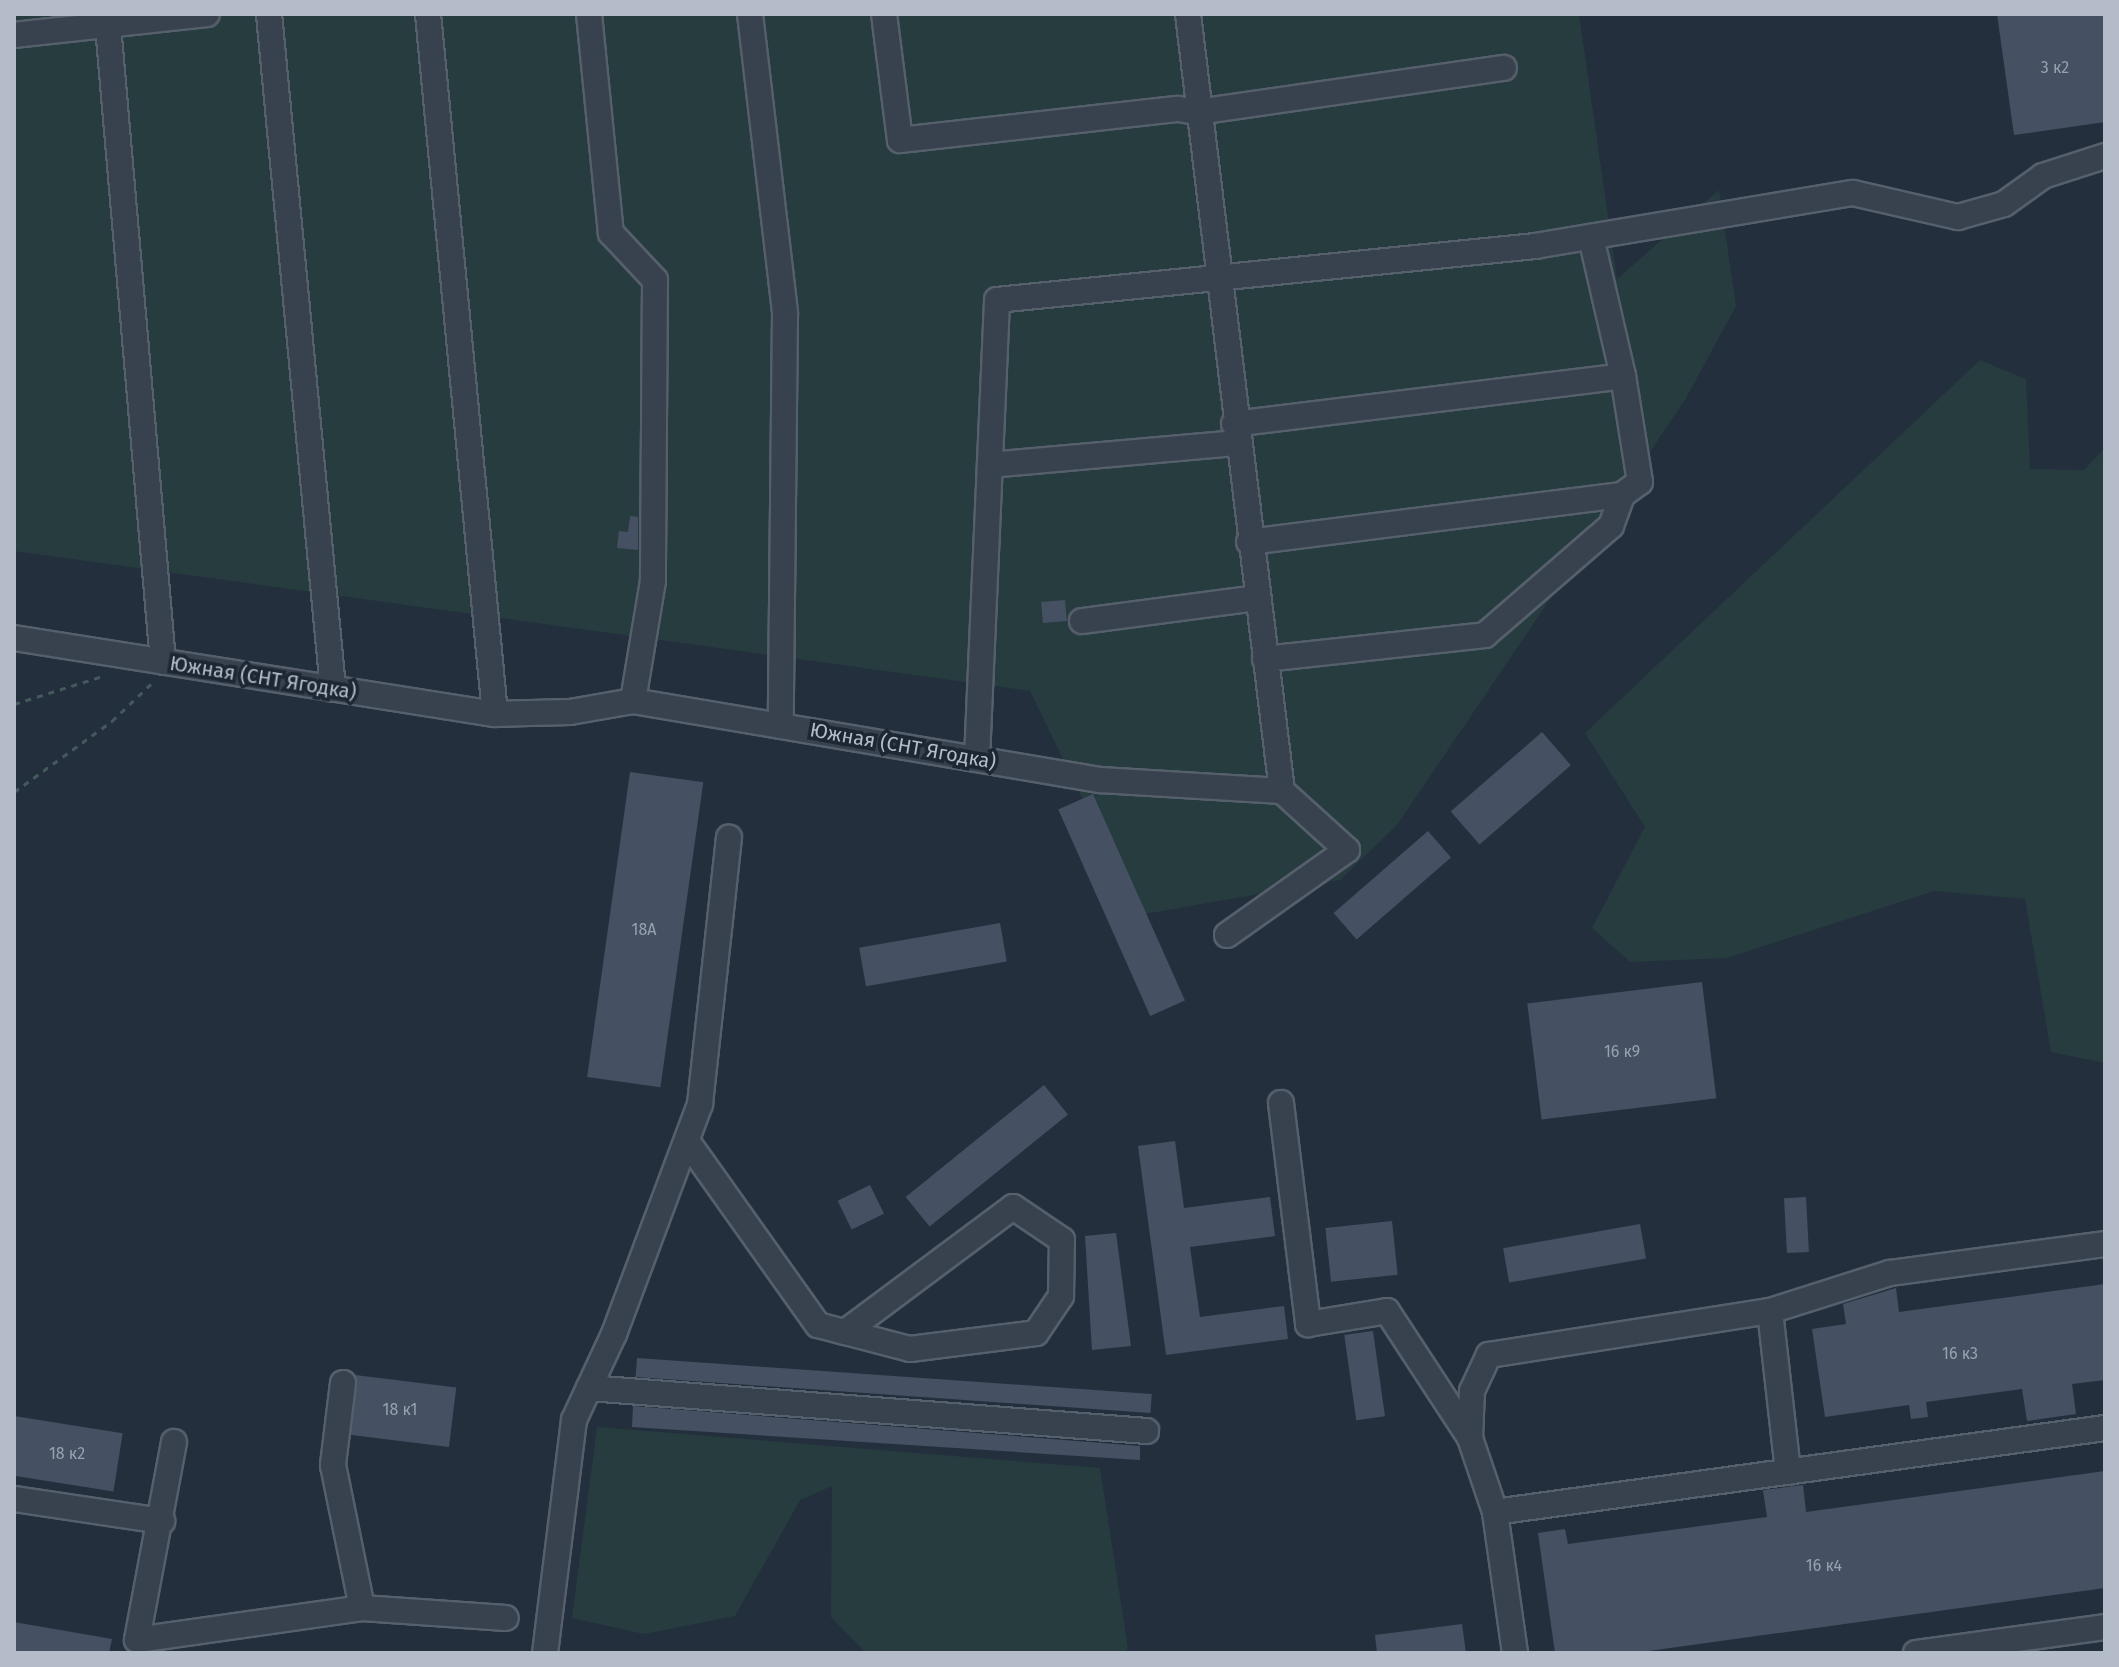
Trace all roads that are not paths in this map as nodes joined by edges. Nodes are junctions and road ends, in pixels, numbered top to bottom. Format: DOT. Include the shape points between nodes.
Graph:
graph roads {
  1 [pos="207,14"];
  2 [pos="269,14"];
  3 [pos="428,14"];
  4 [pos="589,14"];
  5 [pos="750,14"];
  6 [pos="884,14"];
  7 [pos="1188,14"];
  8 [pos="108,18"];
  9 [pos="14,35"];
  10 [pos="1504,68"];
  11 [pos="1198,112"];
  12 [pos="2105,156"];
  13 [pos="1591,237"];
  14 [pos="1216,278"];
  15 [pos="1623,376"];
  16 [pos="1236,434"];
  17 [pos="990,465"];
  18 [pos="1622,495"];
  19 [pos="1249,542"];
  20 [pos="1257,598"];
  21 [pos="1082,621"];
  22 [pos="14,638"];
  23 [pos="1265,659"];
  24 [pos="167,663"];
  25 [pos="333,689"];
  26 [pos="633,701"];
  27 [pos="495,714"];
  28 [pos="781,726"];
  29 [pos="977,759"];
  30 [pos="1282,791"];
  31 [pos="729,838"];
  32 [pos="1227,935"];
  33 [pos="1281,1103"];
  34 [pos="687,1141"];
  35 [pos="2105,1244"];
  36 [pos="1770,1311"];
  37 [pos="845,1332"];
  38 [pos="343,1383"];
  39 [pos="589,1388"];
  40 [pos="2105,1428"];
  41 [pos="1146,1431"];
  42 [pos="1470,1438"];
  43 [pos="174,1442"];
  44 [pos="1788,1472"];
  45 [pos="14,1499"];
  46 [pos="1495,1512"];
  47 [pos="162,1521"];
  48 [pos="362,1608"];
  49 [pos="506,1618"];
  50 [pos="2105,1627"];
  51 [pos="545,1653"];
  52 [pos="1515,1653"];
  53 [pos="1916,1653"];
  1 -- 8 [label="street"];
  2 -- 25 [label="street"];
  3 -- 27 [label="street"];
  4 -- 26 [label="street" via="611,233 655,280 653,581"];
  5 -- 28 [label="street" via="785,313"];
  6 -- 11 [label="street" via="900,140 1178,109"];
  7 -- 11 [label="street"];
  8 -- 9 [label="street"];
  8 -- 24 [label="street"];
  10 -- 11 [label="street"];
  11 -- 14 [label="street"];
  12 -- 13 [label="street" via="2043,176 2004,204 1958,217 1853,193"];
  13 -- 14 [label="street"];
  13 -- 15 [label="street"];
  14 -- 16 [label="street"];
  14 -- 17 [label="street" via="997,300"];
  15 -- 16 [label="street"];
  15 -- 18 [label="street" via="1640,482"];
  16 -- 17 [label="street"];
  16 -- 19 [label="street"];
  17 -- 29 [label="street"];
  18 -- 19 [label="street"];
  18 -- 23 [label="street" via="1611,526 1485,635"];
  19 -- 20 [label="street"];
  20 -- 21 [label="street"];
  20 -- 23 [label="street"];
  22 -- 24 [label="street, Южная (СНТ Ягодка)"];
  23 -- 30 [label="street"];
  24 -- 25 [label="street, Южная (СНТ Ягодка)"];
  25 -- 27 [label="street, Южная (СНТ Ягодка)"];
  26 -- 27 [label="street, Южная (СНТ Ягодка)" via="570,712"];
  26 -- 28 [label="street, Южная (СНТ Ягодка)"];
  28 -- 29 [label="street, Южная (СНТ Ягодка)"];
  29 -- 30 [label="street, Южная (СНТ Ягодка)" via="1100,780"];
  30 -- 32 [label="street" via="1347,850"];
  31 -- 34 [label="street" via="700,1104"];
  33 -- 42 [label="street" via="1308,1324 1387,1311"];
  34 -- 37 [label="street" via="818,1325"];
  34 -- 39 [label="street"];
  35 -- 36 [label="street" via="1890,1273"];
  36 -- 42 [label="street" via="1489,1355 1472,1391"];
  36 -- 44 [label="street"];
  37 -- 37 [label="street" via="910,1349 1036,1333 1061,1296 1062,1240 1013,1207"];
  38 -- 48 [label="street" via="333,1465"];
  39 -- 41 [label="street"];
  39 -- 51 [label="street" via="574,1420"];
  40 -- 44 [label="street"];
  42 -- 46 [label="street"];
  43 -- 47 [label="street"];
  44 -- 46 [label="street"];
  45 -- 47 [label="street"];
  46 -- 52 [label="street"];
  47 -- 48 [label="street" via="137,1640"];
  48 -- 49 [label="street"];
  50 -- 53 [label="street"];
}
